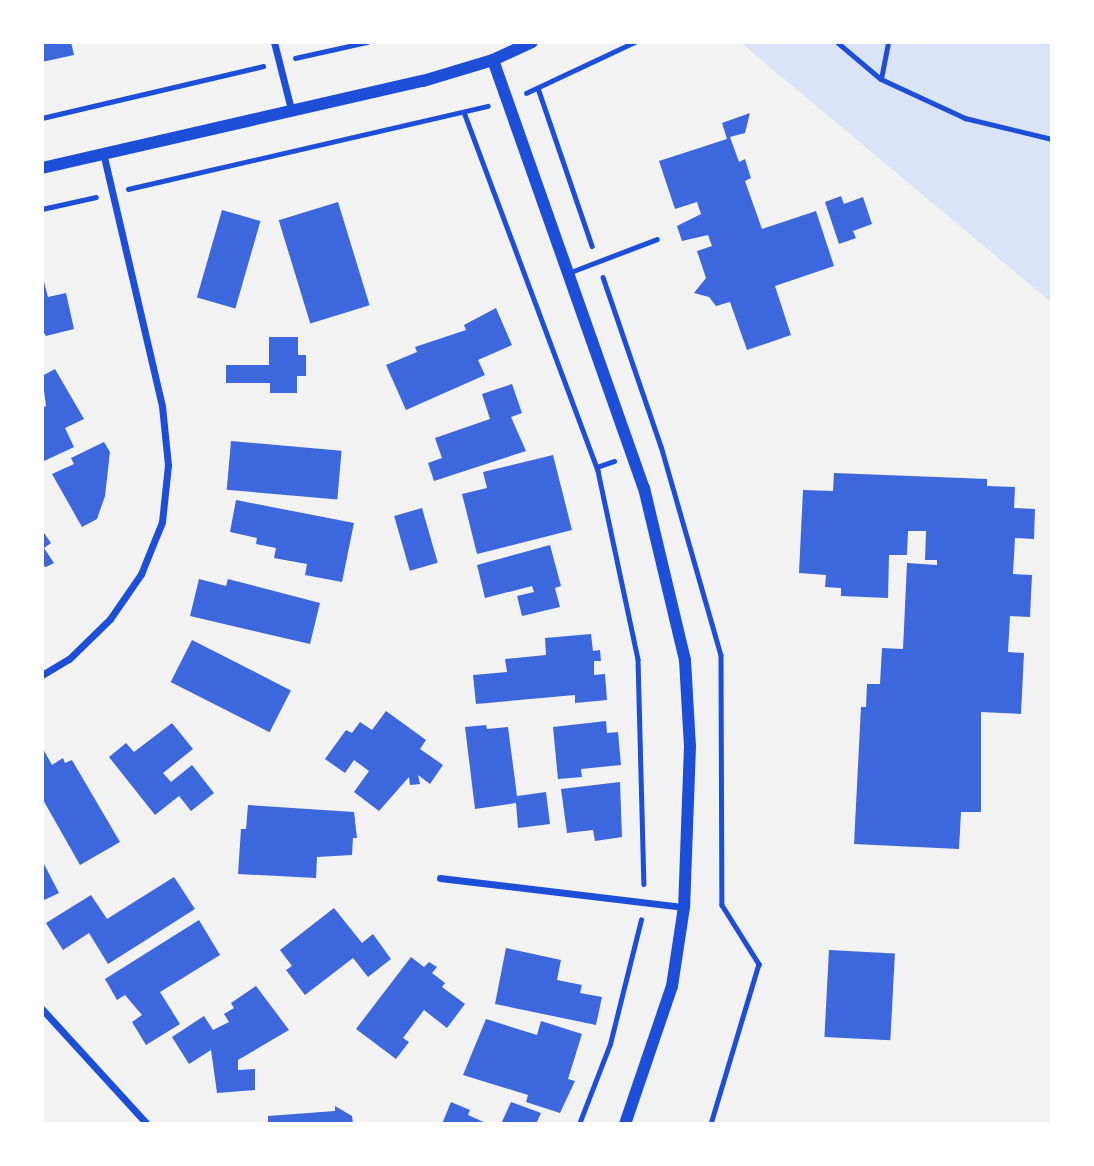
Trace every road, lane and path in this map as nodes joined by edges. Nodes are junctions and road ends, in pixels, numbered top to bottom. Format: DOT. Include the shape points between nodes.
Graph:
graph roads {
  1 [pos="274,42"];
  2 [pos="367,42"];
  3 [pos="531,42"];
  4 [pos="635,42"];
  5 [pos="836,42"];
  6 [pos="888,42"];
  7 [pos="493,60"];
  8 [pos="279,62"];
  9 [pos="881,79"];
  10 [pos="508,102"];
  11 [pos="291,109"];
  12 [pos="464,112"];
  13 [pos="42,118"];
  14 [pos="1052,139"];
  15 [pos="103,153"];
  16 [pos="42,168"];
  17 [pos="112,193"];
  18 [pos="42,209"];
  19 [pos="657,239"];
  20 [pos="568,273"];
  21 [pos="42,675"];
  22 [pos="439,878"];
  23 [pos="645,902"];
  24 [pos="684,907"];
  25 [pos="42,1009"];
  26 [pos="147,1124"];
  27 [pos="579,1124"];
  28 [pos="625,1124"];
  1 -- 8 [label="street"];
  2 -- 8 [label="path"];
  3 -- 7 [label="street"];
  4 -- 10 [label="path"];
  5 -- 9 [label="path"];
  6 -- 9 [label="path"];
  7 -- 10 [label="street"];
  7 -- 11 [label="street"];
  8 -- 11 [label="street"];
  8 -- 13 [label="path"];
  9 -- 14 [label="path" via="965,118"];
  10 -- 12 [label="path"];
  10 -- 20 [label="street"];
  11 -- 15 [label="street"];
  12 -- 17 [label="path"];
  12 -- 23 [label="path" via="598,471 638,659"];
  15 -- 16 [label="street"];
  15 -- 17 [label="street"];
  17 -- 18 [label="path"];
  17 -- 21 [label="street" via="162,405 169,465 162,522 141,574 110,619 69,659"];
  19 -- 20 [label="lane"];
  20 -- 24 [label="street" via="644,488 685,660 690,758"];
  22 -- 23 [label="street"];
  23 -- 24 [label="street"];
  23 -- 27 [label="path" via="610,1044"];
  24 -- 28 [label="street" via="672,986"];
  25 -- 26 [label="street"];
}
